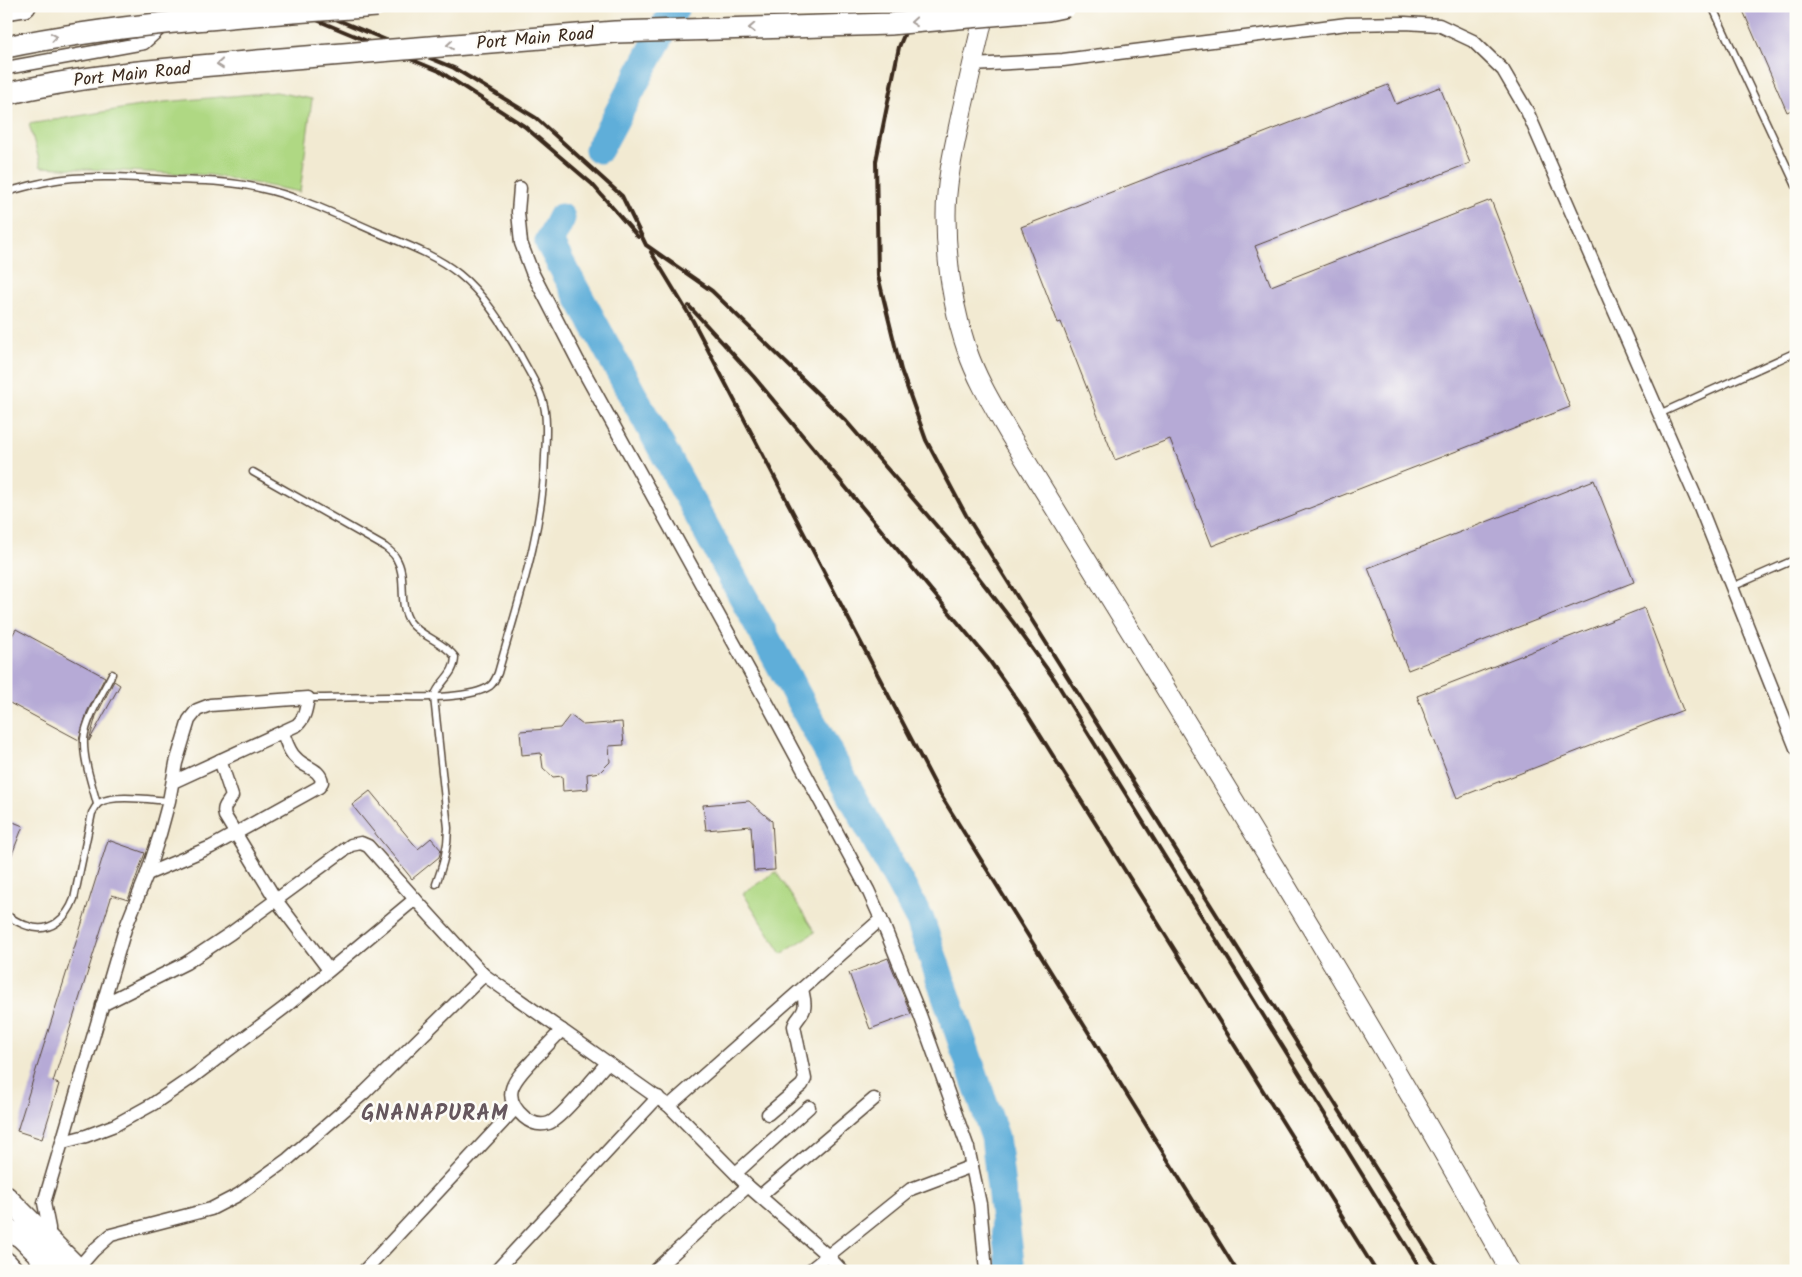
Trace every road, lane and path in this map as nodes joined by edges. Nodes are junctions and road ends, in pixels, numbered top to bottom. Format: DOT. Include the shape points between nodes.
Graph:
graph roads {
  1 [pos="25,6"];
  2 [pos="185,6"];
  3 [pos="377,6"];
  4 [pos="986,6"];
  5 [pos="1067,6"];
  6 [pos="1712,6"];
  7 [pos="6,9"];
  8 [pos="6,47"];
  9 [pos="972,65"];
  10 [pos="6,68"];
  11 [pos="6,94"];
  12 [pos="1796,186"];
  13 [pos="520,188"];
  14 [pos="6,192"];
  15 [pos="1796,352"];
  16 [pos="1659,414"];
  17 [pos="253,472"];
  18 [pos="1796,558"];
  19 [pos="1732,586"];
  20 [pos="112,674"];
  21 [pos="434,697"];
  22 [pos="308,698"];
  23 [pos="283,733"];
  24 [pos="1796,748"];
  25 [pos="220,760"];
  26 [pos="173,782"];
  27 [pos="169,801"];
  28 [pos="97,804"];
  29 [pos="235,834"];
  30 [pos="147,874"];
  31 [pos="436,884"];
  32 [pos="276,900"];
  33 [pos="415,900"];
  34 [pos="6,915"];
  35 [pos="881,919"];
  36 [pos="329,970"];
  37 [pos="484,975"];
  38 [pos="802,989"];
  39 [pos="102,1005"];
  40 [pos="562,1030"];
  41 [pos="607,1063"];
  42 [pos="658,1097"];
  43 [pos="874,1099"];
  44 [pos="669,1106"];
  45 [pos="809,1107"];
  46 [pos="516,1109"];
  47 [pos="768,1114"];
  48 [pos="63,1142"];
  49 [pos="972,1166"];
  50 [pos="736,1173"];
  51 [pos="748,1186"];
  52 [pos="760,1196"];
  53 [pos="6,1197"];
  54 [pos="6,1228"];
  55 [pos="45,1248"];
  56 [pos="827,1255"];
  57 [pos="6,1263"];
  58 [pos="78,1270"];
  59 [pos="13,1271"];
  60 [pos="26,1271"];
  61 [pos="56,1271"];
  62 [pos="364,1271"];
  63 [pos="496,1271"];
  64 [pos="654,1271"];
  65 [pos="809,1271"];
  66 [pos="842,1271"];
  67 [pos="986,1271"];
  68 [pos="1510,1271"];
  1 -- 7 [label="main road"];
  2 -- 10 [label="street" via="144,43"];
  8 -- 3 [label="main road, one-way, bridge" via="121,28"];
  4 -- 9 [label="street"];
  5 -- 11 [label="main road, Port Main Road, one-way, bridge" via="890,24 616,32 269,60 111,75"];
  6 -- 12 [label="lane"];
  9 -- 16 [label="street" via="1063,60 1347,24 1439,25 1473,41 1502,70 1527,111"];
  9 -- 68 [label="street" via="948,187 947,258 954,304 967,351 982,385 1360,1010"];
  13 -- 35 [label="street" via="521,243 532,272 778,721"];
  14 -- 21 [label="lane" via="64,179 85,178 197,181 259,188 298,200 415,248 446,265 473,287 510,337 541,395 546,431 542,503 526,577 494,682 477,691"];
  15 -- 16 [label="lane"];
  16 -- 19 [label="street"];
  17 -- 21 [label="lane" via="396,556 401,569 404,609 410,621 419,631 442,644 455,658 455,665 437,687"];
  18 -- 19 [label="lane"];
  19 -- 24 [label="street"];
  20 -- 28 [label="lane" via="84,737"];
  21 -- 22 [label="lane"];
  21 -- 31 [label="lane" via="448,828 448,846"];
  22 -- 23 [label="street" via="302,721"];
  22 -- 26 [label="street" via="210,705 196,710 189,720"];
  23 -- 25 [label="street"];
  23 -- 29 [label="street" via="294,757 318,773 322,782 314,790"];
  25 -- 26 [label="street"];
  25 -- 29 [label="street" via="232,796 223,811"];
  26 -- 27 [label="street"];
  27 -- 28 [label="lane" via="118,799"];
  27 -- 30 [label="street"];
  28 -- 34 [label="lane" via="92,813 74,900 62,920 39,928"];
  29 -- 30 [label="street"];
  29 -- 32 [label="street"];
  30 -- 39 [label="street" via="125,929"];
  32 -- 33 [label="street" via="351,845 361,843 368,846"];
  32 -- 36 [label="street"];
  32 -- 39 [label="street" via="186,963"];
  33 -- 36 [label="street"];
  33 -- 37 [label="street"];
  35 -- 38 [label="street"];
  35 -- 49 [label="street" via="920,1015 962,1129"];
  36 -- 48 [label="street" via="243,1041 153,1104 115,1125"];
  37 -- 40 [label="street"];
  37 -- 58 [label="street" via="365,1092 288,1159 238,1195 211,1209 111,1235"];
  38 -- 44 [label="street"];
  38 -- 47 [label="street" via="804,1011 794,1026 805,1079"];
  39 -- 48 [label="street"];
  40 -- 41 [label="street"];
  40 -- 46 [label="street" via="512,1085 511,1096"];
  41 -- 42 [label="street"];
  41 -- 46 [label="street" via="550,1123 539,1125 529,1121"];
  42 -- 44 [label="street"];
  42 -- 63 [label="street"];
  43 -- 52 [label="street"];
  44 -- 50 [label="street"];
  45 -- 50 [label="street"];
  46 -- 62 [label="street"];
  48 -- 55 [label="street" via="44,1203 49,1228"];
  49 -- 56 [label="street" via="911,1189"];
  49 -- 67 [label="street" via="980,1204"];
  50 -- 51 [label="street"];
  51 -- 52 [label="street"];
  51 -- 64 [label="street"];
  52 -- 56 [label="street"];
  53 -- 55 [label="main road"];
  54 -- 55 [label="main road"];
  55 -- 58 [label="main road"];
  55 -- 60 [label="lane"];
  55 -- 61 [label="main road"];
  56 -- 65 [label="street"];
  56 -- 66 [label="street"];
  57 -- 59 [label="main road"];
}
